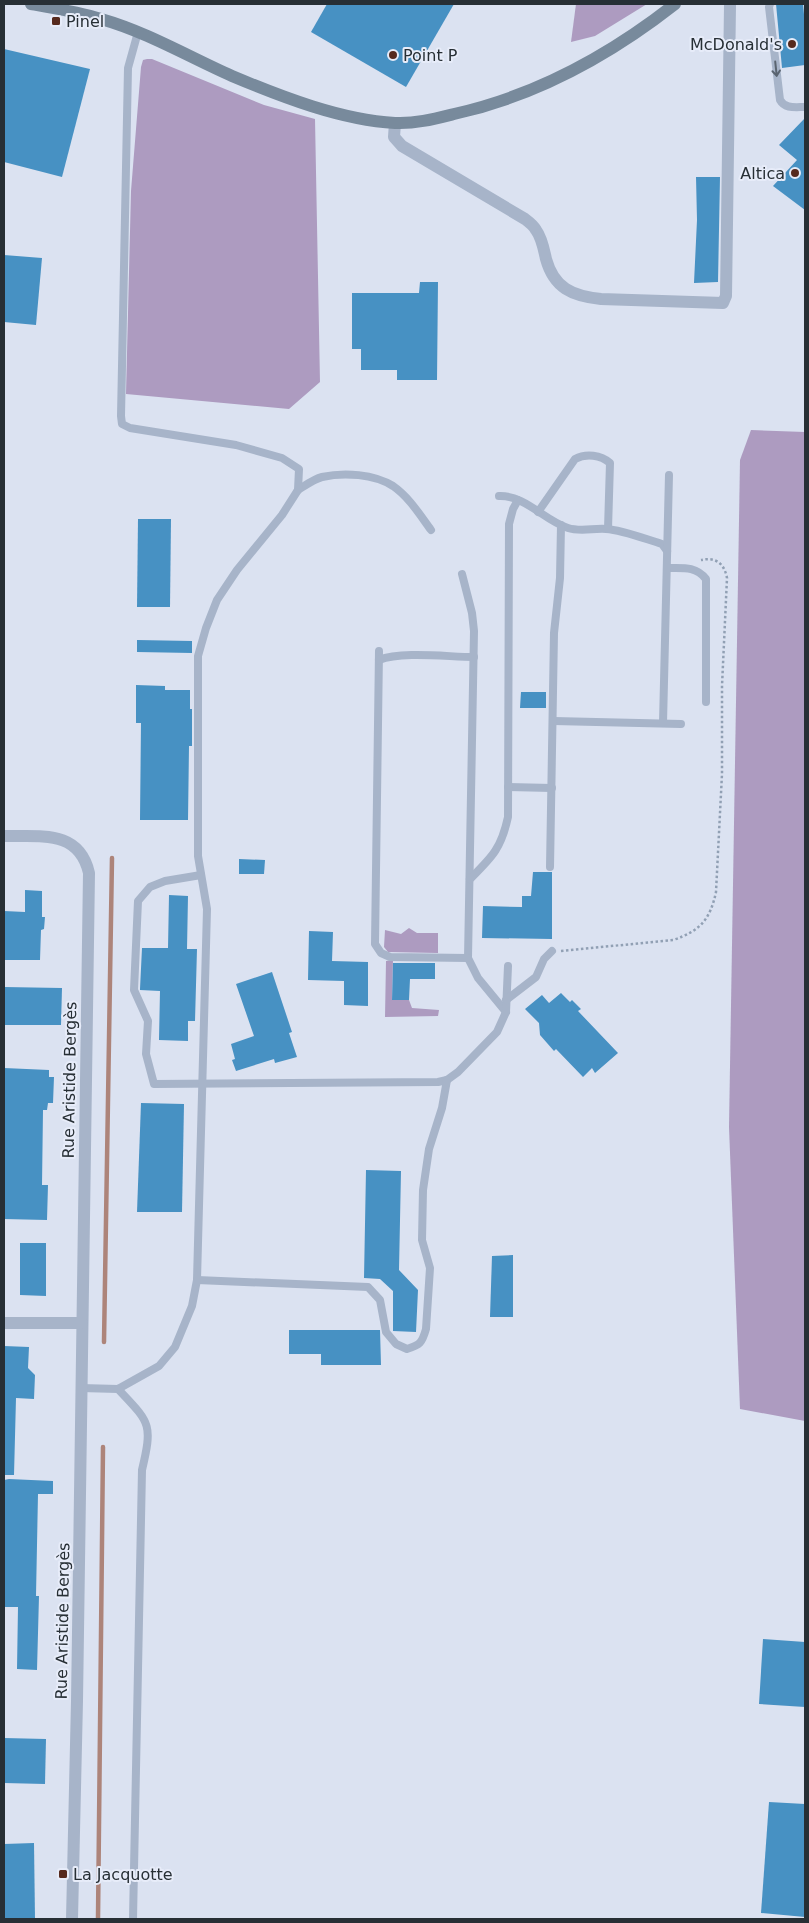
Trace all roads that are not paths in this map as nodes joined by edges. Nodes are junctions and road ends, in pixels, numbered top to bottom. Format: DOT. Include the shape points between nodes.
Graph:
graph roads {
  1 [pos="31,4"];
  2 [pos="675,4"];
  3 [pos="770,4"];
  4 [pos="730,5"];
  5 [pos="138,32"];
  6 [pos="805,107"];
  7 [pos="395,123"];
  8 [pos="669,475"];
  9 [pos="298,490"];
  10 [pos="499,496"];
  11 [pos="518,500"];
  12 [pos="538,512"];
  13 [pos="561,525"];
  14 [pos="608,529"];
  15 [pos="431,530"];
  16 [pos="667,551"];
  17 [pos="667,568"];
  18 [pos="462,574"];
  19 [pos="379,651"];
  20 [pos="474,658"];
  21 [pos="379,660"];
  22 [pos="706,702"];
  23 [pos="554,721"];
  24 [pos="663,723"];
  25 [pos="681,724"];
  26 [pos="508,787"];
  27 [pos="552,788"];
  28 [pos="4,836"];
  29 [pos="550,867"];
  30 [pos="201,875"];
  31 [pos="470,879"];
  32 [pos="552,951"];
  33 [pos="468,958"];
  34 [pos="508,966"];
  35 [pos="506,1000"];
  36 [pos="506,1012"];
  37 [pos="447,1080"];
  38 [pos="201,1083"];
  39 [pos="197,1280"];
  40 [pos="4,1323"];
  41 [pos="82,1323"];
  42 [pos="81,1388"];
  43 [pos="118,1389"];
  44 [pos="72,1919"];
  45 [pos="133,1919"];
  1 -- 5 [label="main road" via="101,19"];
  2 -- 7 [label="main road" via="605,52 552,81 505,101 420,122"];
  3 -- 6 [label="lane, one-way" via="780,100 787,107"];
  4 -- 7 [label="street" via="726,296 723,303 601,299 570,292 557,283 549,270 536,230 526,219 402,146 394,137"];
  5 -- 7 [label="main road" via="286,97 360,119"];
  5 -- 9 [label="lane" via="128,68 122,424 130,428 236,444 282,458 299,469"];
  8 -- 16 [label="lane"];
  9 -- 15 [label="lane" via="320,477 361,475 393,486 412,504"];
  9 -- 30 [label="lane" via="217,600 198,656 198,856"];
  10 -- 11 [label="lane"];
  11 -- 12 [label="lane"];
  11 -- 26 [label="lane" via="509,524"];
  12 -- 13 [label="lane"];
  12 -- 14 [label="lane" via="575,459 598,456 610,464"];
  13 -- 14 [label="lane" via="584,530"];
  13 -- 23 [label="lane" via="554,633"];
  14 -- 16 [label="lane" via="662,544"];
  16 -- 17 [label="lane"];
  17 -- 22 [label="lane" via="691,568 706,579"];
  17 -- 24 [label="lane"];
  18 -- 20 [label="lane" via="472,613"];
  19 -- 21 [label="lane"];
  20 -- 21 [label="lane" via="388,656"];
  20 -- 31 [label="lane"];
  21 -- 33 [label="lane" via="375,944 381,953 390,956"];
  23 -- 24 [label="lane"];
  23 -- 27 [label="lane"];
  24 -- 25 [label="lane"];
  26 -- 27 [label="lane"];
  26 -- 31 [label="lane" via="508,817 503,838 492,857"];
  27 -- 29 [label="lane"];
  28 -- 41 [label="street, Rue Aristide Bergès" via="60,838 72,843 86,861 89,873"];
  30 -- 38 [label="lane" via="207,909"];
  30 -- 38 [label="lane" via="150,887 138,902 134,990 148,1021 146,1054 154,1084"];
  31 -- 33 [label="lane"];
  32 -- 35 [label="lane" via="544,958 536,977"];
  33 -- 36 [label="lane" via="478,978"];
  34 -- 35 [label="lane"];
  35 -- 36 [label="lane"];
  36 -- 37 [label="lane" via="497,1032"];
  37 -- 38 [label="lane"];
  37 -- 39 [label="lane" via="424,1182 422,1240 430,1268 426,1329 419,1345 407,1349 396,1344 386,1332 380,1300 368,1287"];
  38 -- 39 [label="lane"];
  39 -- 43 [label="lane" via="192,1306 175,1347 159,1366"];
  40 -- 41 [label="street"];
  41 -- 42 [label="street, Rue Aristide Bergès"];
  42 -- 43 [label="lane"];
  42 -- 44 [label="street, Rue Aristide Bergès"];
  43 -- 45 [label="lane" via="148,1426 149,1443 142,1470"];
}
